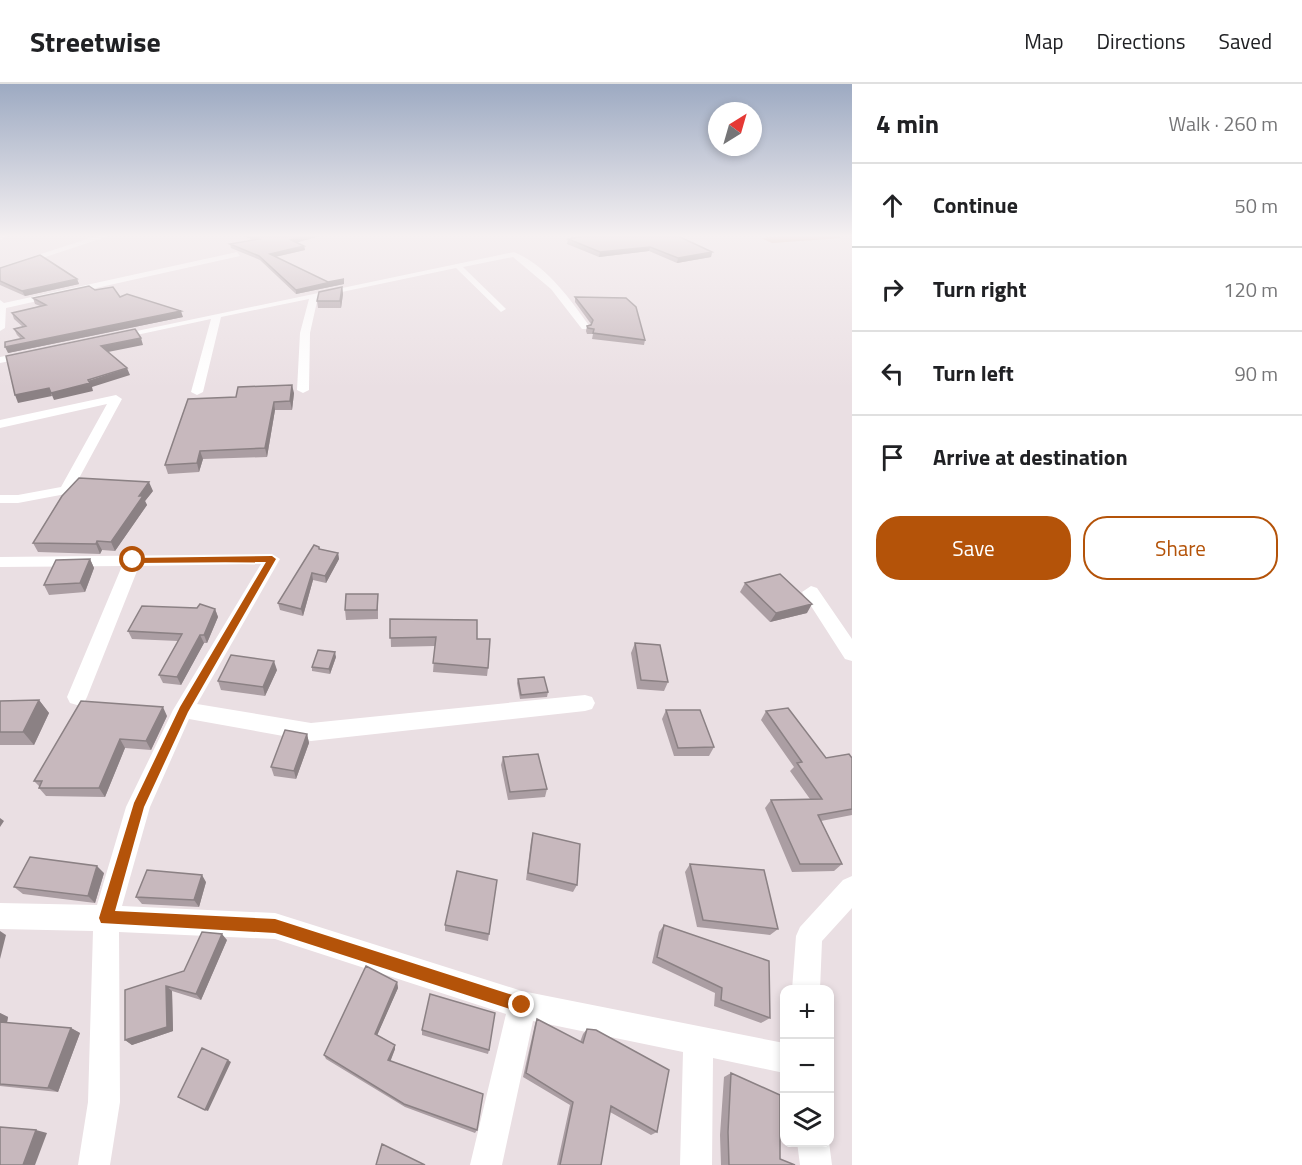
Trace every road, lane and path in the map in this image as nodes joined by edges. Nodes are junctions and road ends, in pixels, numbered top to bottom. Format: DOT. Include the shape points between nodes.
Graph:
graph roads {
  1 [pos="84,286"];
  2 [pos="365,286"];
  3 [pos="478,286"];
  4 [pos="554,286"];
  5 [pos="314,297"];
  6 [pos="1,304"];
  7 [pos="501,309"];
  8 [pos="217,316"];
  9 [pos="585,327"];
  10 [pos="0,328"];
  11 [pos="103,339"];
  12 [pos="46,351"];
  13 [pos="0,360"];
  14 [pos="303,390"];
  15 [pos="197,392"];
  16 [pos="0,424"];
  17 [pos="0,499"];
  18 [pos="133,560"];
  19 [pos="0,562"];
  20 [pos="811,592"];
  21 [pos="852,654"];
  22 [pos="77,697"];
  23 [pos="585,703"];
  24 [pos="183,710"];
  25 [pos="852,890"];
  26 [pos="0,916"];
  27 [pos="106,918"];
  28 [pos="806,985"];
  29 [pos="522,1005"];
  30 [pos="698,1040"];
  31 [pos="780,1057"];
  32 [pos="814,1147"];
  33 [pos="94,1165"];
  34 [pos="486,1165"];
  35 [pos="696,1165"];
  36 [pos="816,1165"];
  1 -- 6 [label="street"];
  2 -- 5 [label="street"];
  3 -- 7 [label="street"];
  4 -- 9 [label="street"];
  5 -- 8 [label="street"];
  5 -- 14 [label="street" via="305,333"];
  6 -- 10 [label="street"];
  8 -- 11 [label="street"];
  8 -- 15 [label="street"];
  12 -- 13 [label="street"];
  16 -- 17 [label="street" via="116,399 66,490"];
  18 -- 19 [label="street"];
  18 -- 22 [label="street"];
  18 -- 24 [label="street" via="272,559"];
  20 -- 21 [label="street"];
  23 -- 24 [label="street" via="311,732"];
  24 -- 27 [label="street" via="138,807"];
  25 -- 28 [label="street" via="809,936"];
  26 -- 27 [label="street"];
  27 -- 29 [label="street" via="275,926"];
  27 -- 33 [label="street" via="104,1102"];
  29 -- 30 [label="street"];
  29 -- 34 [label="street"];
  30 -- 31 [label="street"];
  30 -- 35 [label="street"];
  32 -- 36 [label="street"];
}
